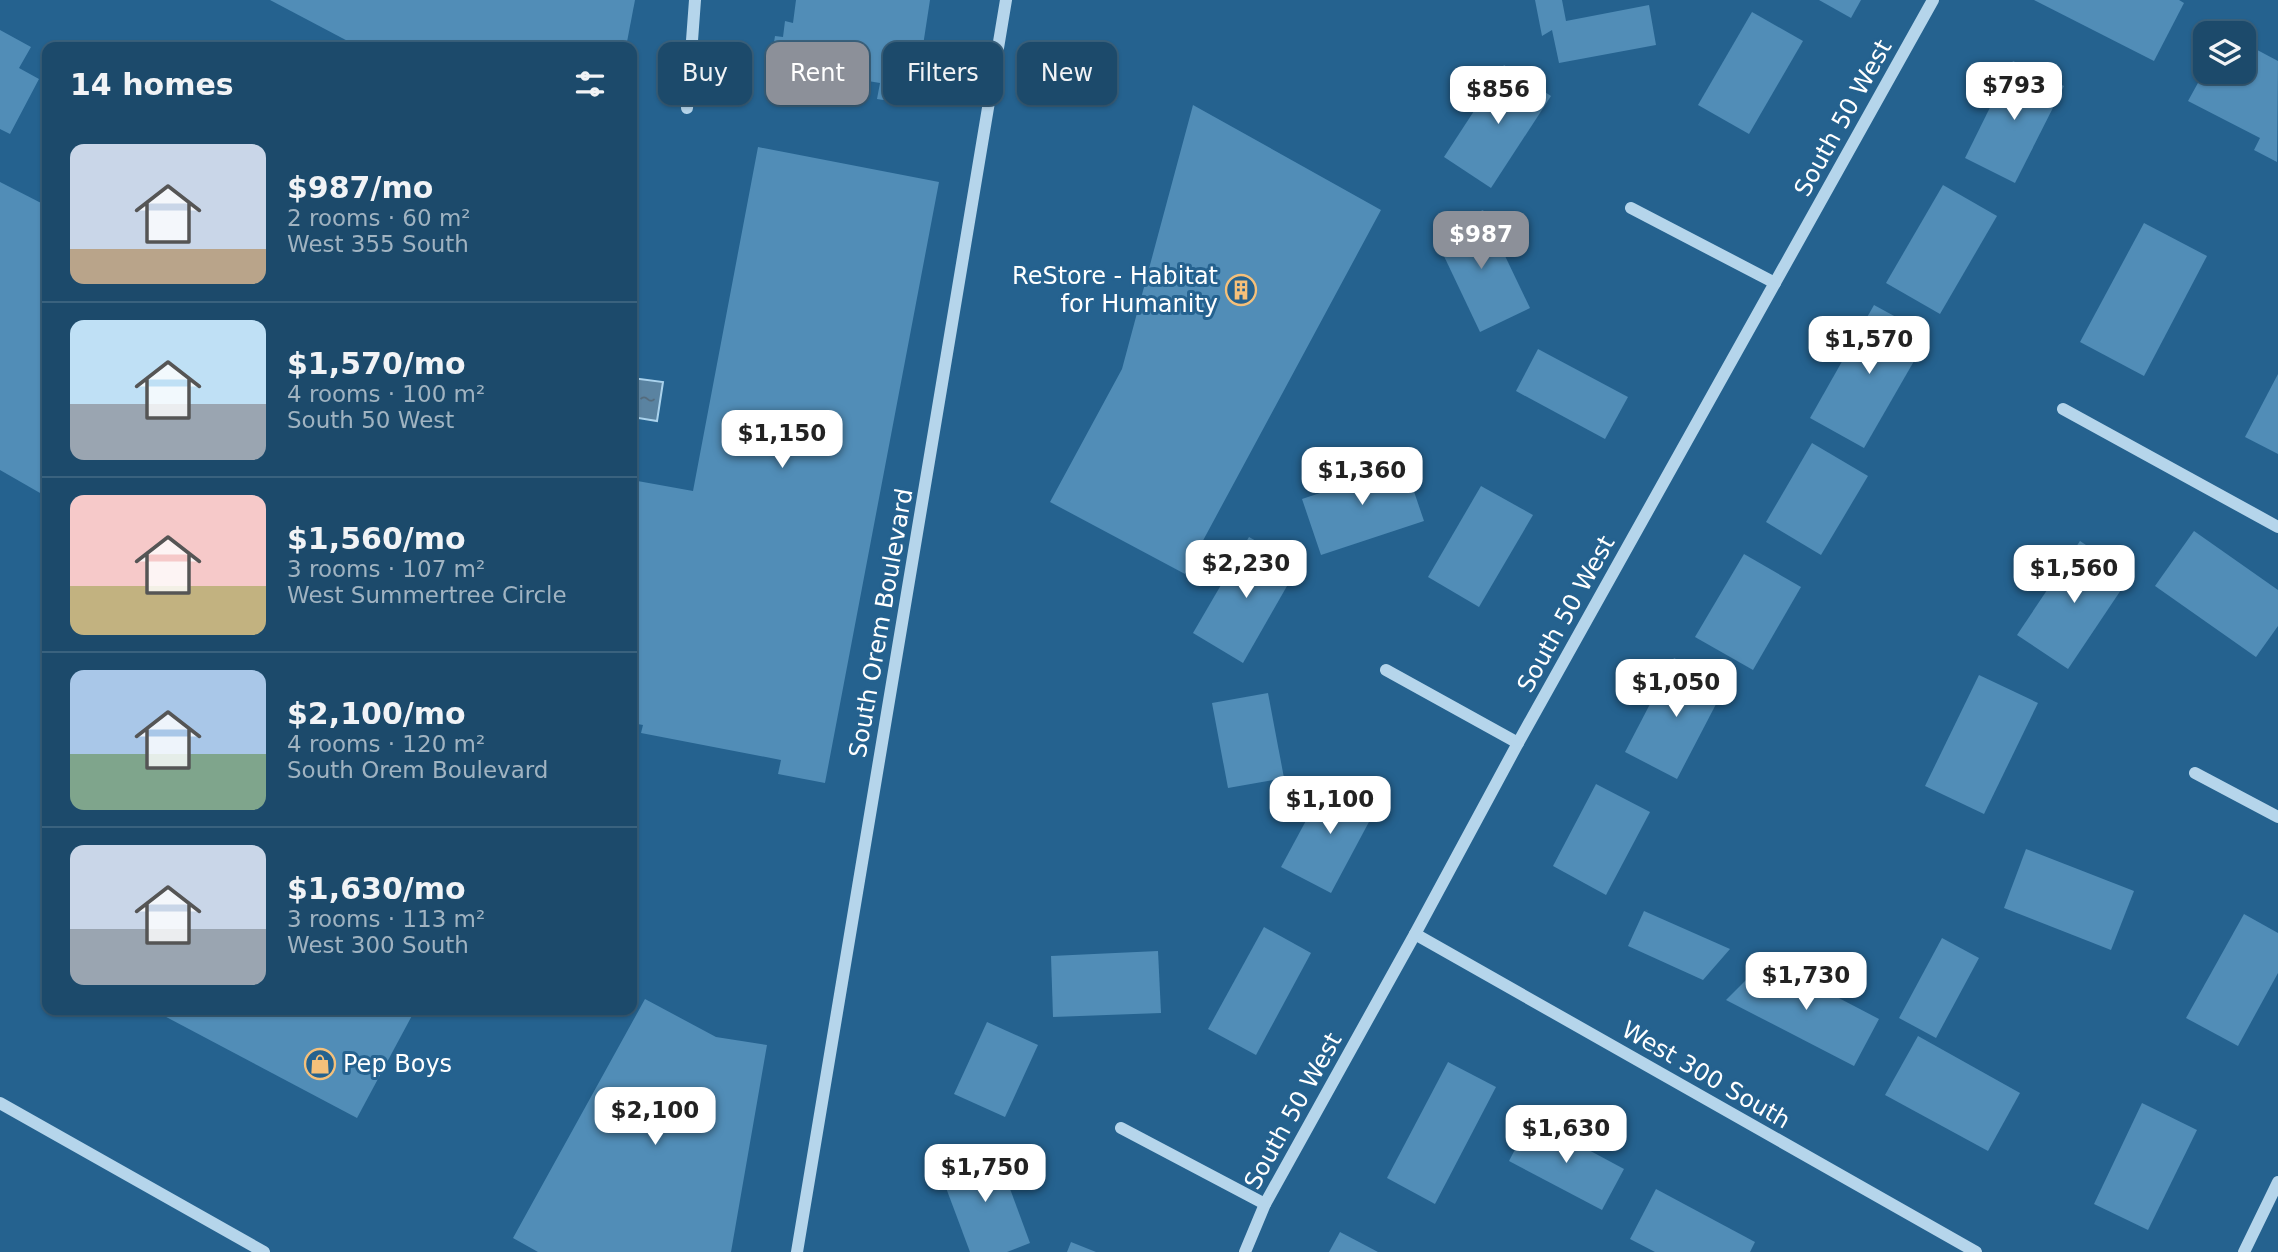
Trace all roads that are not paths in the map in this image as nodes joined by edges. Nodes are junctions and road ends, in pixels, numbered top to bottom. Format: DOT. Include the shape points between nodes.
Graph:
graph roads {
  1 [pos="695,0"];
  2 [pos="1006,0"];
  3 [pos="1933,0"];
  4 [pos="687,108"];
  5 [pos="1631,208"];
  6 [pos="1775,283"];
  7 [pos="2063,408"];
  8 [pos="2278,527"];
  9 [pos="1386,670"];
  10 [pos="1518,744"];
  11 [pos="2195,773"];
  12 [pos="2278,817"];
  13 [pos="1415,934"];
  14 [pos="0,1103"];
  15 [pos="1121,1128"];
  16 [pos="2278,1182"];
  17 [pos="1265,1204"];
  18 [pos="1954,1247"];
  19 [pos="264,1252"];
  20 [pos="797,1252"];
  21 [pos="1245,1252"];
  22 [pos="1976,1252"];
  23 [pos="2244,1252"];
  1 -- 4 [label="street"];
  2 -- 20 [label="street, South Orem Boulevard"];
  3 -- 6 [label="street, South 50 West"];
  5 -- 6 [label="street"];
  6 -- 10 [label="street, South 50 West"];
  7 -- 8 [label="street"];
  9 -- 10 [label="street"];
  10 -- 13 [label="street, South 50 West"];
  11 -- 12 [label="street"];
  13 -- 17 [label="street, South 50 West"];
  13 -- 18 [label="street, West 300 South"];
  14 -- 19 [label="street"];
  15 -- 17 [label="street"];
  16 -- 23 [label="street"];
  17 -- 21 [label="street, South 50 West"];
  18 -- 22 [label="street, West 300 South"];
}
